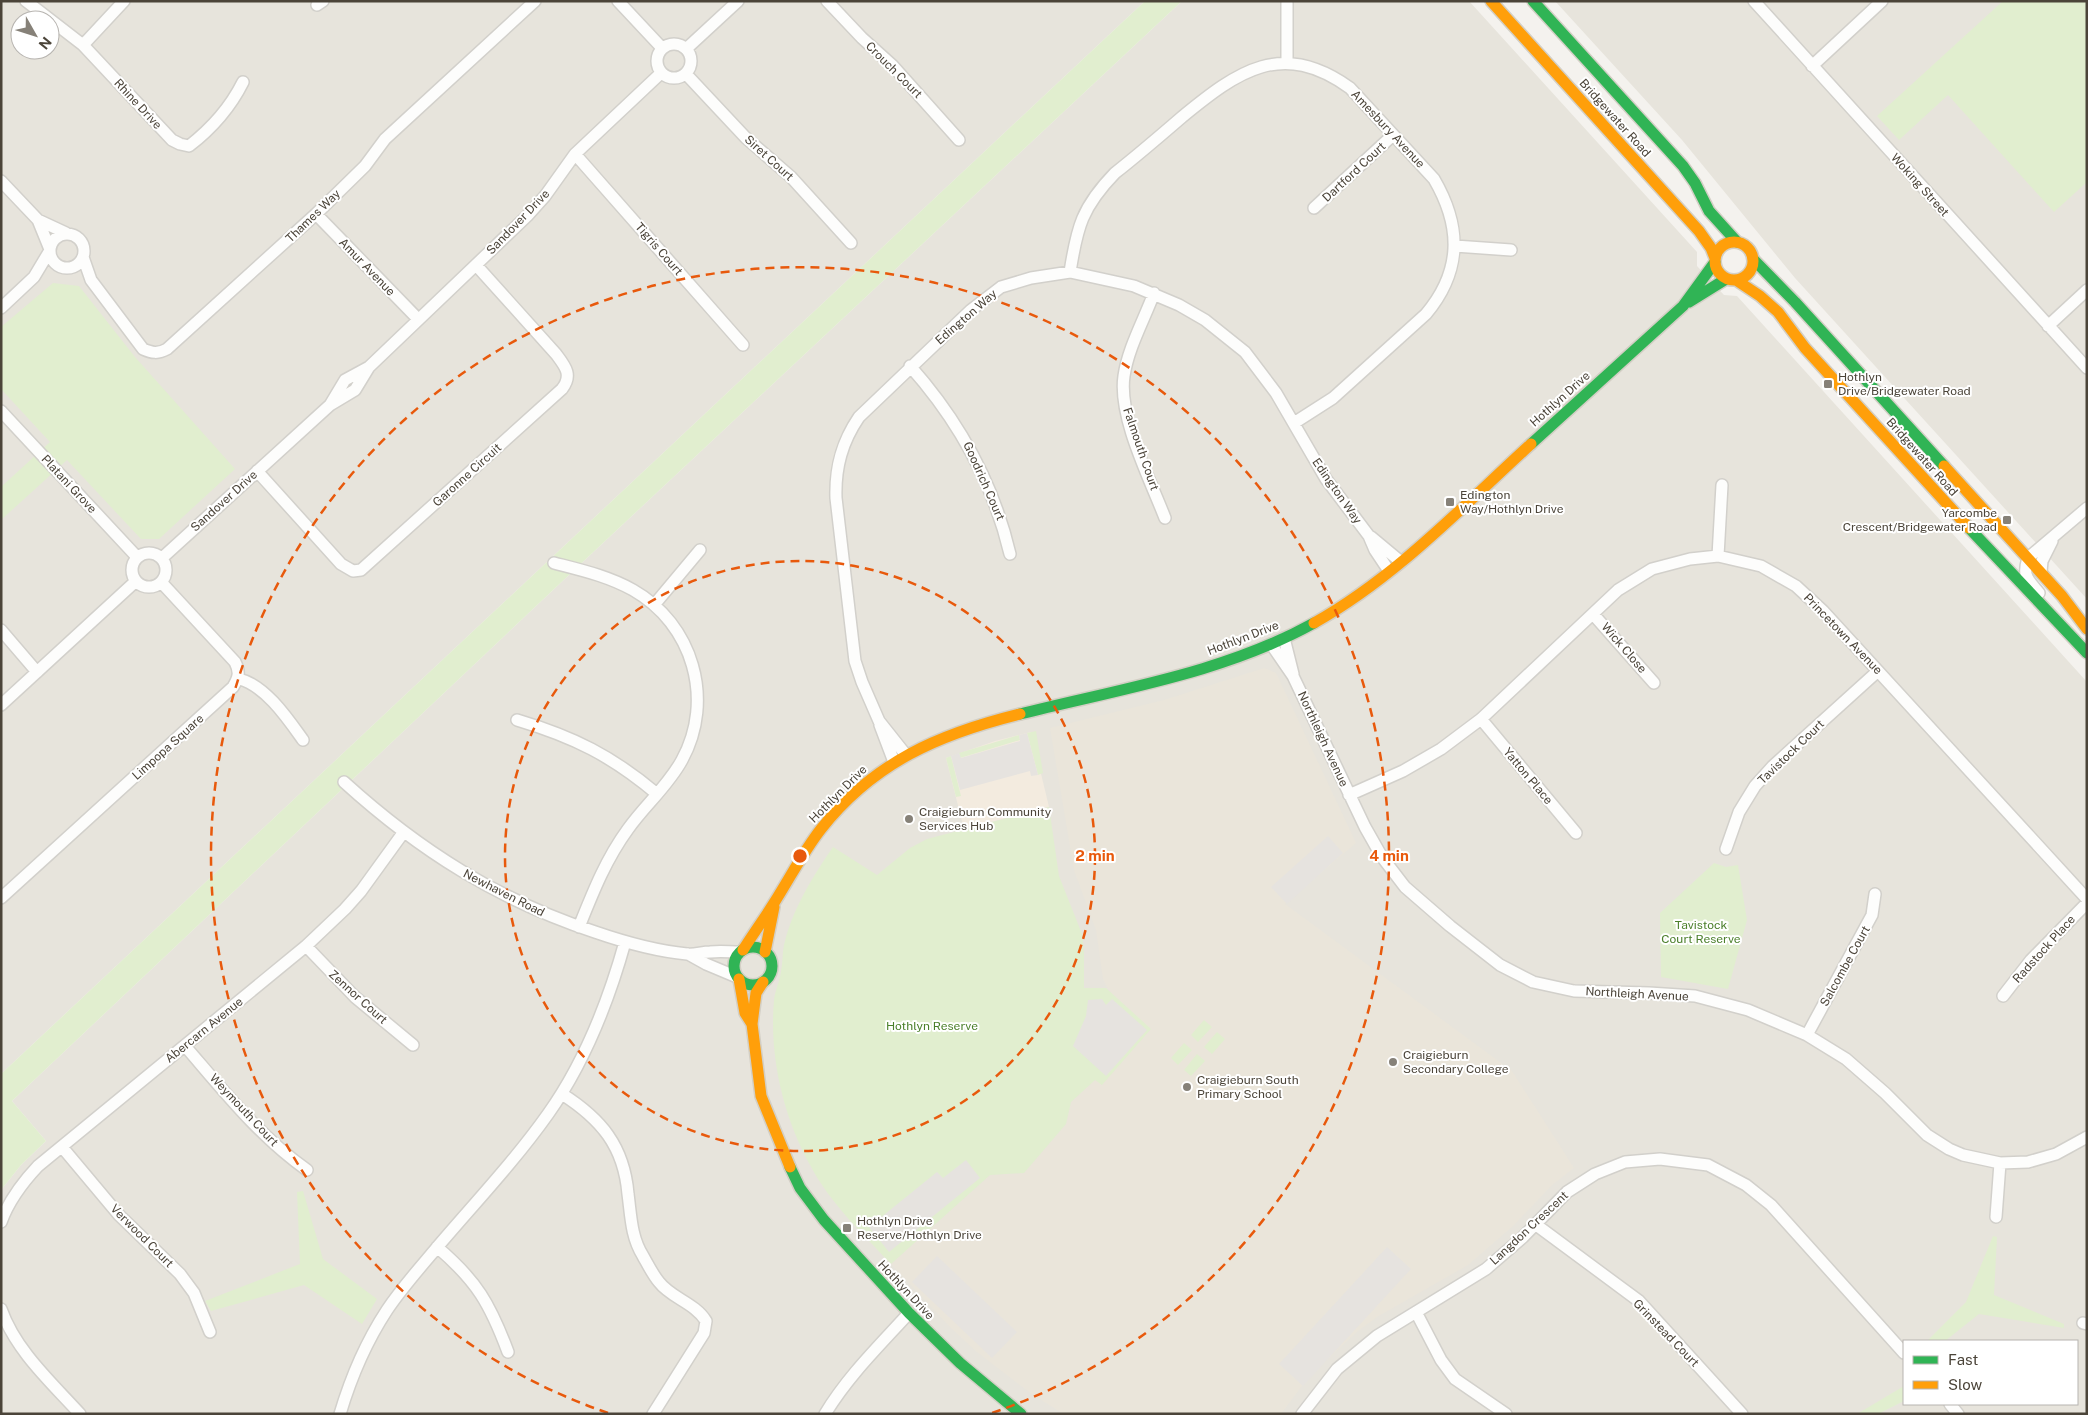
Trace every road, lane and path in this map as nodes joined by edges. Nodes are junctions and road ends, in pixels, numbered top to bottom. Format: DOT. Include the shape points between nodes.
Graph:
graph roads {
  1 [pos="26,1"];
  2 [pos="124,1"];
  3 [pos="535,1"];
  4 [pos="618,1"];
  5 [pos="738,1"];
  6 [pos="827,1"];
  7 [pos="1490,1"];
  8 [pos="1533,1"];
  9 [pos="1754,1"];
  10 [pos="1882,1"];
  11 [pos="1287,3"];
  12 [pos="83,45"];
  13 [pos="662,48"];
  14 [pos="686,49"];
  15 [pos="1287,63"];
  16 [pos="1812,66"];
  17 [pos="661,73"];
  18 [pos="686,74"];
  19 [pos="243,82"];
  20 [pos="1393,135"];
  21 [pos="960,140"];
  22 [pos="575,154"];
  23 [pos="1,181"];
  24 [pos="1314,208"];
  25 [pos="316,214"];
  26 [pos="38,220"];
  27 [pos="66,233"];
  28 [pos="1737,242"];
  29 [pos="851,243"];
  30 [pos="1455,246"];
  31 [pos="49,250"];
  32 [pos="1511,250"];
  33 [pos="83,257"];
  34 [pos="1715,260"];
  35 [pos="1754,260"];
  36 [pos="476,264"];
  37 [pos="66,268"];
  38 [pos="1070,272"];
  39 [pos="34,277"];
  40 [pos="91,280"];
  41 [pos="1731,280"];
  42 [pos="2087,290"];
  43 [pos="1154,293"];
  44 [pos="1683,306"];
  45 [pos="1,308"];
  46 [pos="418,319"];
  47 [pos="2048,326"];
  48 [pos="743,345"];
  49 [pos="910,366"];
  50 [pos="2087,368"];
  51 [pos="1,411"];
  52 [pos="1294,423"];
  53 [pos="257,471"];
  54 [pos="1722,485"];
  55 [pos="2087,508"];
  56 [pos="1165,518"];
  57 [pos="1369,536"];
  58 [pos="2054,537"];
  59 [pos="700,550"];
  60 [pos="1010,554"];
  61 [pos="1718,556"];
  62 [pos="137,557"];
  63 [pos="162,558"];
  64 [pos="2028,558"];
  65 [pos="1401,562"];
  66 [pos="554,563"];
  67 [pos="1389,571"];
  68 [pos="2041,572"];
  69 [pos="136,581"];
  70 [pos="161,582"];
  71 [pos="654,605"];
  72 [pos="1593,614"];
  73 [pos="2058,624"];
  74 [pos="2087,629"];
  75 [pos="1,630"];
  76 [pos="1284,638"];
  77 [pos="1271,644"];
  78 [pos="2087,653"];
  79 [pos="1878,671"];
  80 [pos="37,672"];
  81 [pos="1293,676"];
  82 [pos="239,679"];
  83 [pos="1654,683"];
  84 [pos="1,705"];
  85 [pos="1481,719"];
  86 [pos="517,720"];
  87 [pos="879,721"];
  88 [pos="303,740"];
  89 [pos="906,755"];
  90 [pos="894,762"];
  91 [pos="344,782"];
  92 [pos="657,794"];
  93 [pos="1350,795"];
  94 [pos="403,833"];
  95 [pos="1576,833"];
  96 [pos="1726,849"];
  97 [pos="1874,894"];
  98 [pos="1,898"];
  99 [pos="2087,899"];
  100 [pos="775,902"];
  101 [pos="2087,903"];
  102 [pos="579,927"];
  103 [pos="625,942"];
  104 [pos="306,946"];
  105 [pos="742,951"];
  106 [pos="765,952"];
  107 [pos="688,954"];
  108 [pos="738,978"];
  109 [pos="763,982"];
  110 [pos="2003,996"];
  111 [pos="752,1024"];
  112 [pos="1807,1034"];
  113 [pos="413,1045"];
  114 [pos="185,1046"];
  115 [pos="562,1094"];
  116 [pos="2087,1137"];
  117 [pos="62,1147"];
  118 [pos="2000,1163"];
  119 [pos="308,1170"];
  120 [pos="1996,1217"];
  121 [pos="1,1222"];
  122 [pos="1535,1224"];
  123 [pos="437,1248"];
  124 [pos="1,1309"];
  125 [pos="1416,1312"];
  126 [pos="909,1313"];
  127 [pos="210,1332"];
  128 [pos="508,1352"];
  129 [pos="1903,1352"];
  130 [pos="1498,1412"];
  131 [pos="80,1414"];
  132 [pos="340,1414"];
  133 [pos="653,1414"];
  134 [pos="825,1414"];
  135 [pos="1021,1414"];
  136 [pos="1302,1414"];
  137 [pos="1742,1414"];
  1 -- 12 [label="street, Rhine Drive"];
  2 -- 12 [label="street"];
  3 -- 25 [label="street, Thames Way" via="385,139 366,166"];
  4 -- 13 [label="street"];
  5 -- 14 [label="street"];
  6 -- 21 [label="street, Crouch Court" via="892,65"];
  7 -- 34 [label="street, Bridgewater Road" via="1699,231"];
  8 -- 28 [label="street, Bridgewater Road" via="1683,166 1709,211"];
  9 -- 16 [label="street, Woking Street"];
  10 -- 16 [label="street"];
  11 -- 15 [label="street"];
  12 -- 19 [label="street, Rhine Drive" via="172,140 180,144 189,146 198,139"];
  13 -- 14 [label="street" via="673,44"];
  13 -- 17 [label="street" via="656,62"];
  14 -- 18 [label="street" via="691,60"];
  15 -- 20 [label="street, Amesbury Avenue" via="1310,67 1337,78"];
  15 -- 38 [label="street, Amesbury Avenue" via="1264,66 1225,83 1115,173 1091,200 1083,216 1076,234"];
  16 -- 47 [label="street, Woking Street"];
  17 -- 18 [label="street" via="669,78"];
  17 -- 22 [label="street, Sandover Drive"];
  18 -- 29 [label="street, Siret Court" via="746,138 792,177"];
  20 -- 24 [label="street, Dartford Court"];
  20 -- 30 [label="street, Amesbury Avenue" via="1434,180 1443,195 1452,220"];
  22 -- 36 [label="street, Sandover Drive" via="545,196"];
  22 -- 48 [label="street, Tigris Court"];
  23 -- 26 [label="street"];
  25 -- 40 [label="street, Thames Way" via="159,353 144,349"];
  25 -- 46 [label="street, Amur Avenue"];
  26 -- 27 [label="street"];
  26 -- 31 [label="street"];
  27 -- 31 [label="street" via="55,237"];
  27 -- 33 [label="street" via="75,235 82,242"];
  28 -- 34 [label="street" via="1721,247"];
  28 -- 35 [label="street" via="1748,248"];
  30 -- 32 [label="street"];
  30 -- 52 [label="street, Amesbury Avenue" via="1446,283 1426,314 1333,398"];
  31 -- 37 [label="street" via="53,262"];
  31 -- 39 [label="street"];
  33 -- 37 [label="street" via="78,264"];
  33 -- 40 [label="street, Thames Way"];
  34 -- 41 [label="street" via="1718,272"];
  34 -- 44 [label="street, Hothlyn Drive"];
  35 -- 41 [label="street" via="1747,276"];
  35 -- 64 [label="street, Bridgewater Road"];
  36 -- 46 [label="street, Sandover Drive"];
  36 -- 53 [label="street, Garonne Circuit" via="567,369 567,384 562,389 360,570 354,571 341,564"];
  37 -- 39 [label="street"];
  37 -- 40 [label="street, Thames Way"];
  38 -- 43 [label="street, Edington Way"];
  38 -- 49 [label="street, Edington Way" via="1001,287 970,310"];
  39 -- 45 [label="street"];
  41 -- 44 [label="street, Hothlyn Drive"];
  41 -- 73 [label="street, Bridgewater Road" via="1778,312 1800,342"];
  42 -- 47 [label="street"];
  43 -- 52 [label="street, Edington Way" via="1205,320 1245,352"];
  43 -- 56 [label="street, Falmouth Court" via="1124,374 1124,396 1134,436"];
  44 -- 65 [label="street, Hothlyn Drive"];
  46 -- 53 [label="street, Sandover Drive" via="369,367 355,390 330,405"];
  47 -- 50 [label="street, Woking Street"];
  49 -- 60 [label="street, Goodrich Court" via="948,412 974,456 1003,523"];
  49 -- 87 [label="street, Edington Way" via="859,417 847,435 835,476 852,644 862,682"];
  51 -- 62 [label="street, Platani Grove"];
  52 -- 57 [label="street, Edington Way" via="1326,479"];
  53 -- 63 [label="street, Sandover Drive"];
  54 -- 61 [label="street"];
  55 -- 58 [label="street"];
  57 -- 65 [label="street, Edington Way"];
  57 -- 67 [label="street, Edington Way"];
  58 -- 64 [label="street"];
  58 -- 68 [label="street" via="2042,561"];
  59 -- 71 [label="street"];
  61 -- 72 [label="street, Princetown Avenue" via="1690,559 1652,570 1618,590"];
  61 -- 79 [label="street, Princetown Avenue" via="1762,566 1796,586"];
  62 -- 63 [label="street" via="148,552"];
  62 -- 69 [label="street" via="132,564"];
  63 -- 70 [label="street" via="166,575"];
  64 -- 68 [label="street, Bridgewater Road"];
  64 -- 73 [label="street" via="2026,577 2053,608"];
  65 -- 67 [label="street, Hothlyn Drive"];
  66 -- 71 [label="street" via="614,581"];
  67 -- 76 [label="street, Hothlyn Drive" via="1322,618"];
  68 -- 74 [label="street, Bridgewater Road"];
  69 -- 70 [label="street" via="150,587"];
  69 -- 80 [label="street"];
  70 -- 82 [label="street" via="234,662 239,669"];
  71 -- 92 [label="street" via="671,622 686,647 696,676 698,695 697,718 688,749"];
  72 -- 83 [label="street, Wick Close"];
  72 -- 85 [label="street, Princetown Avenue"];
  73 -- 78 [label="street, Bridgewater Road"];
  75 -- 80 [label="street"];
  76 -- 77 [label="street, Hothlyn Drive"];
  76 -- 81 [label="street, Northleigh Avenue"];
  77 -- 81 [label="street, Northleigh Avenue"];
  77 -- 89 [label="street, Hothlyn Drive" via="1184,674 960,730"];
  79 -- 96 [label="street, Tavistock Court" via="1755,786 1738,812"];
  79 -- 99 [label="street, Princetown Avenue"];
  80 -- 84 [label="street"];
  81 -- 93 [label="street, Northleigh Avenue"];
  82 -- 88 [label="street" via="260,689"];
  82 -- 98 [label="street, Limpopa Square"];
  85 -- 93 [label="street, Princetown Avenue" via="1441,750"];
  85 -- 95 [label="street, Yatton Place"];
  86 -- 92 [label="street" via="572,738 599,752 633,773"];
  87 -- 89 [label="street, Edington Way"];
  87 -- 90 [label="street"];
  89 -- 90 [label="street, Hothlyn Drive"];
  90 -- 100 [label="street, Hothlyn Drive" via="864,785 824,826 809,844"];
  91 -- 94 [label="street, Newhaven Road"];
  92 -- 102 [label="street" via="616,846 597,881"];
  93 -- 112 [label="street, Northleigh Avenue" via="1382,857 1405,887 1500,965 1533,982 1574,991 1694,996 1748,1010"];
  94 -- 102 [label="street, Newhaven Road" via="496,892"];
  94 -- 104 [label="street, Abercarn Avenue" via="361,891"];
  97 -- 112 [label="street, Salcombe Court" via="1872,915"];
  100 -- 105 [label="street, Hothlyn Drive"];
  100 -- 106 [label="street, Hothlyn Drive"];
  101 -- 110 [label="street, Radstock Place" via="2031,960"];
  102 -- 103 [label="street, Newhaven Road"];
  103 -- 107 [label="street, Newhaven Road"];
  103 -- 115 [label="street" via="601,1018"];
  104 -- 113 [label="street, Zennor Court" via="355,998"];
  104 -- 114 [label="street, Abercarn Avenue"];
  105 -- 106 [label="street" via="754,947"];
  105 -- 107 [label="street, Newhaven Road"];
  105 -- 108 [label="street" via="734,963"];
  106 -- 109 [label="street" via="771,960 771,970"];
  107 -- 108 [label="street, Newhaven Road"];
  108 -- 109 [label="street" via="748,985"];
  108 -- 111 [label="street, Hothlyn Drive" via="745,1013"];
  109 -- 111 [label="street, Hothlyn Drive" via="756,994"];
  111 -- 126 [label="street, Hothlyn Drive" via="761,1096 800,1188 830,1227"];
  112 -- 118 [label="street, Northleigh Avenue" via="1846,1059 1936,1141 1964,1155"];
  114 -- 117 [label="street, Abercarn Avenue"];
  114 -- 119 [label="street, Weymouth Court" via="257,1128 287,1156"];
  115 -- 123 [label="street" via="536,1130"];
  115 -- 133 [label="street" via="589,1114 610,1136 621,1160 628,1192 630,1225 641,1254 659,1283 706,1321 704,1333"];
  116 -- 118 [label="street, Northleigh Avenue" via="2041,1159"];
  117 -- 121 [label="street, Abercarn Avenue" via="28,1177 11,1200"];
  117 -- 127 [label="street, Verwood Court" via="119,1215 180,1274 194,1293"];
  118 -- 120 [label="street"];
  122 -- 125 [label="street, Langdon Crescent" via="1486,1269"];
  122 -- 129 [label="street, Langdon Crescent" via="1567,1192 1595,1174 1625,1162 1660,1159 1708,1165 1746,1185 1771,1206"];
  122 -- 137 [label="street, Grinstead Court" via="1639,1301"];
  123 -- 128 [label="street" via="474,1284 494,1314"];
  123 -- 132 [label="street" via="398,1295 378,1326 357,1366"];
  124 -- 131 [label="street" via="23,1349"];
  125 -- 130 [label="street" via="1441,1360 1456,1379"];
  125 -- 136 [label="street, Langdon Crescent" via="1377,1336 1337,1369"];
  126 -- 134 [label="street" via="863,1362"];
  126 -- 135 [label="street, Hothlyn Drive" via="960,1363"];
}
